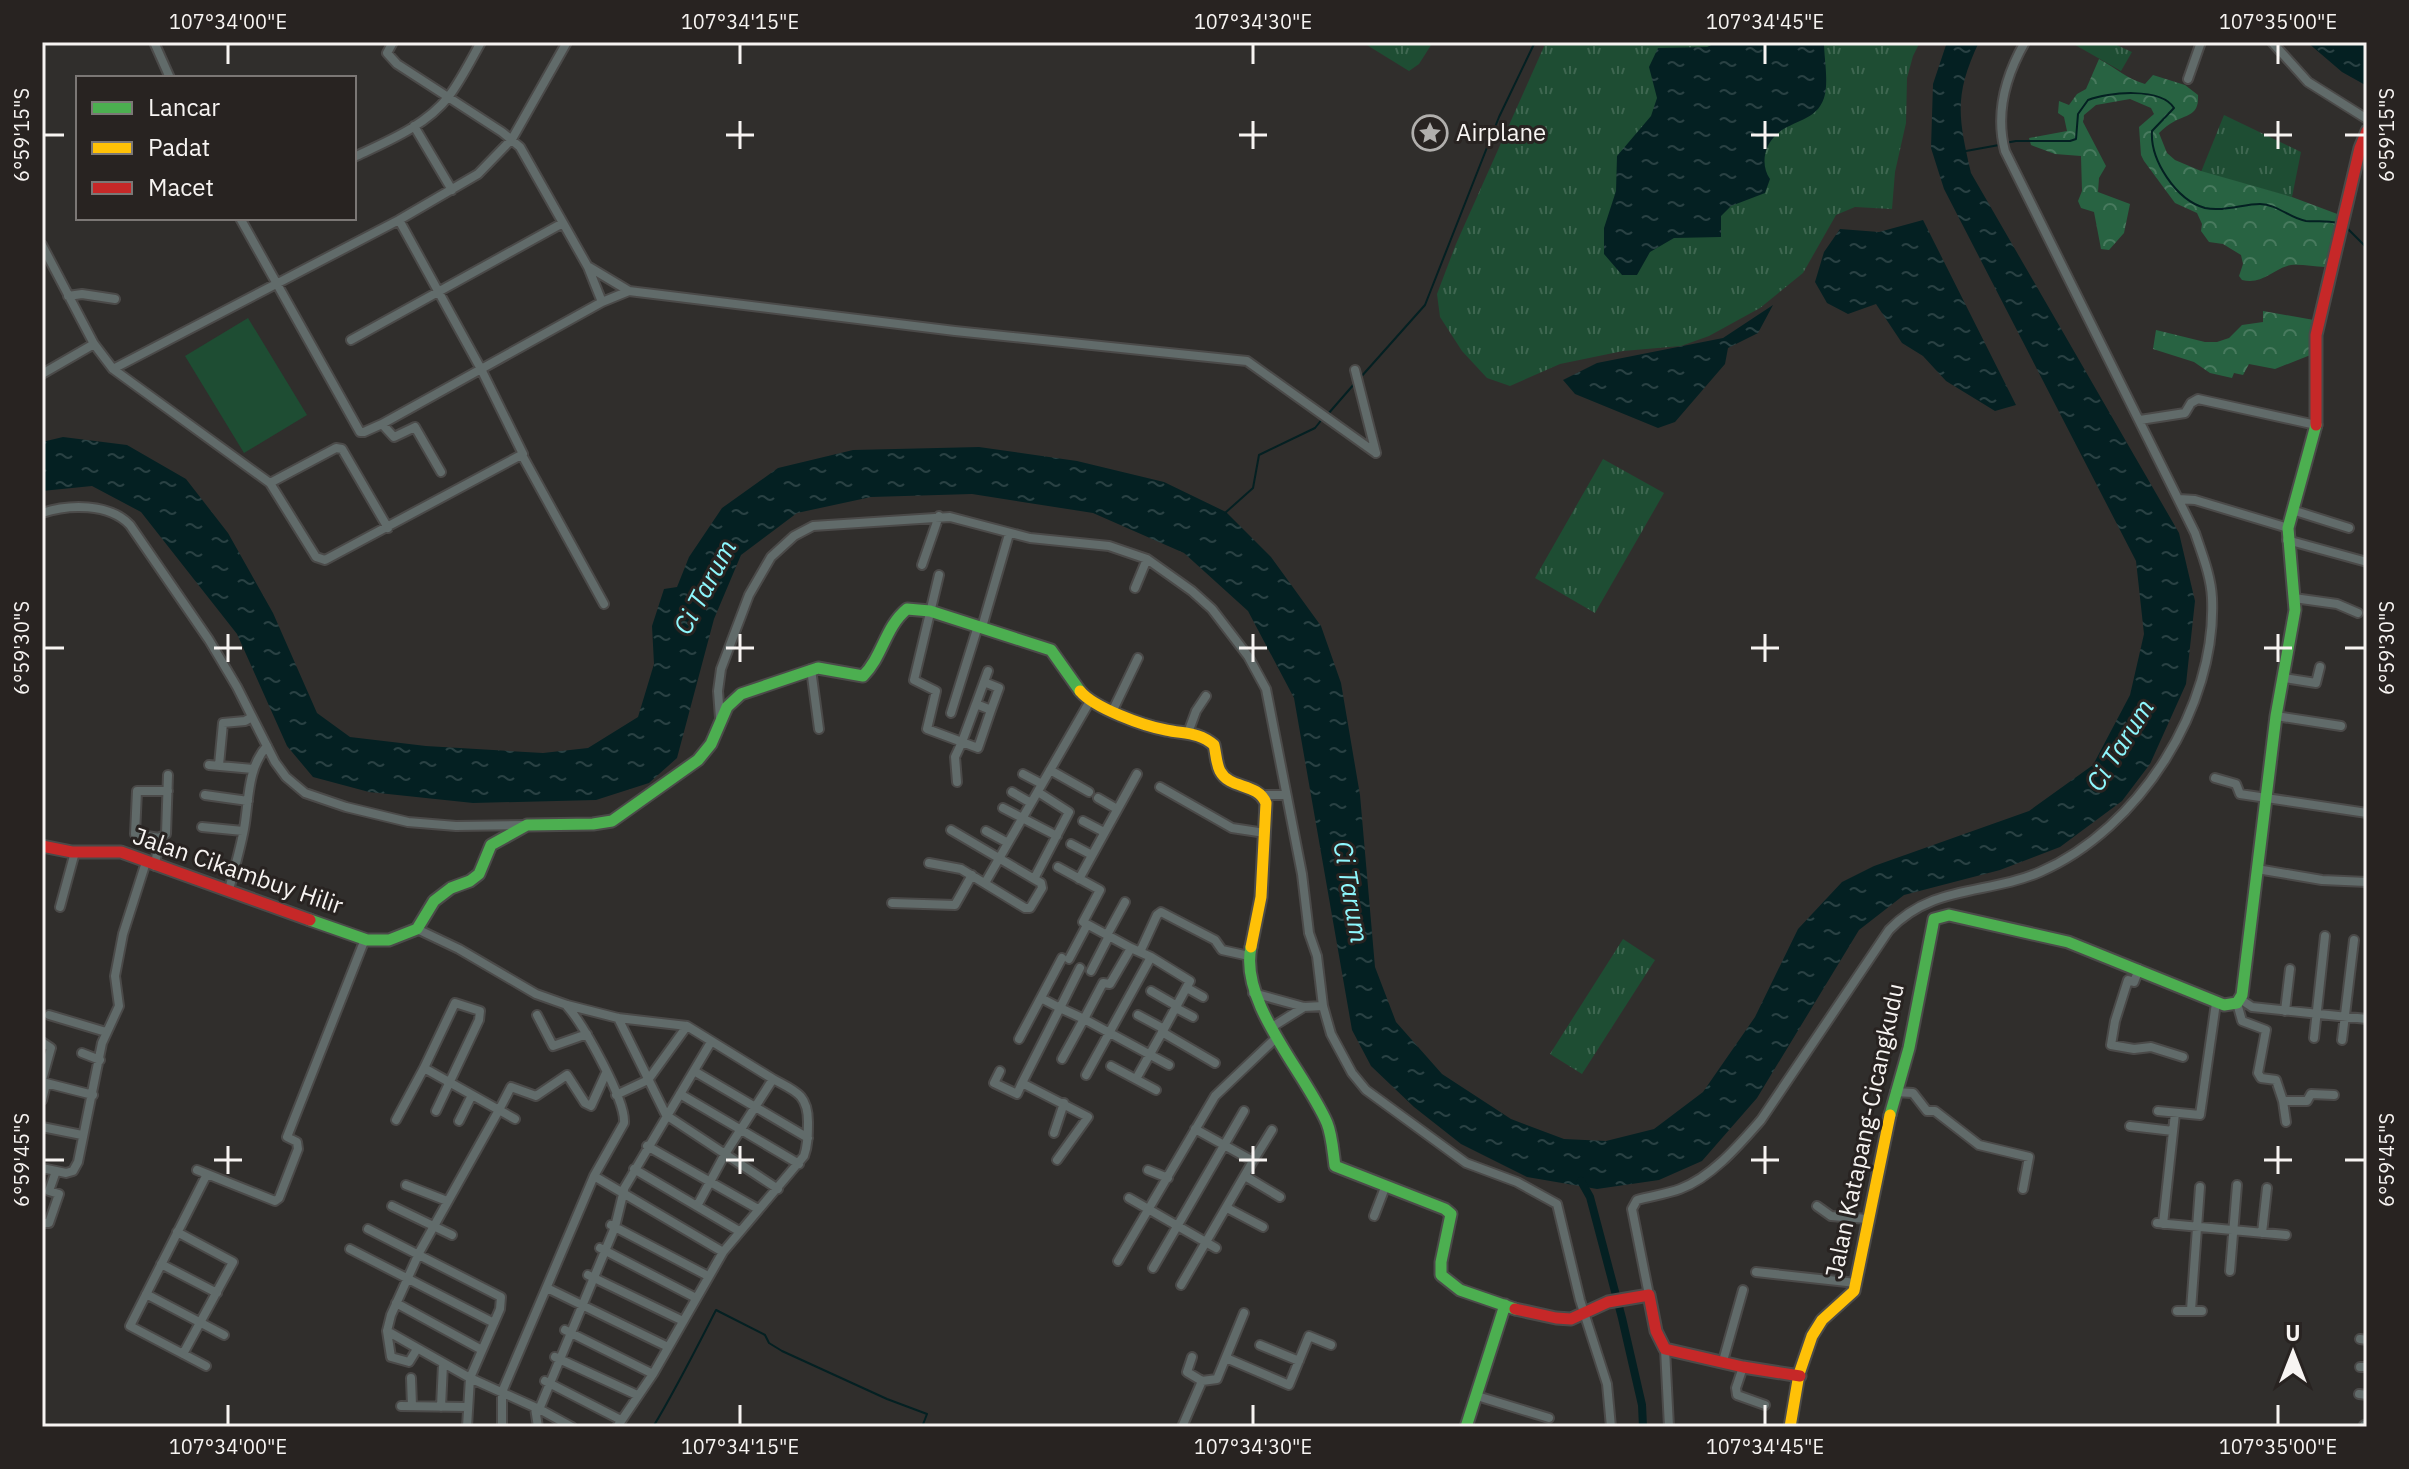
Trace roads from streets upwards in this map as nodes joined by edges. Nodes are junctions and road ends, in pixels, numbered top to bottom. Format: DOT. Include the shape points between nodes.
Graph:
graph roads {
  1 [pos="154,42"];
  2 [pos="393,42"];
  3 [pos="481,42"];
  4 [pos="567,42"];
  5 [pos="2025,42"];
  6 [pos="2201,42"];
  7 [pos="2272,42"];
  8 [pos="169,76"];
  9 [pos="2188,79"];
  10 [pos="448,97"];
  11 [pos="2367,119"];
  12 [pos="414,126"];
  13 [pos="2367,131"];
  14 [pos="512,139"];
  15 [pos="356,156"];
  16 [pos="452,190"];
  17 [pos="242,220"];
  18 [pos="399,220"];
  19 [pos="561,224"];
  20 [pos="42,245"];
  21 [pos="588,267"];
  22 [pos="277,283"];
  23 [pos="629,291"];
  24 [pos="440,293"];
  25 [pos="68,296"];
  26 [pos="115,299"];
  27 [pos="602,302"];
  28 [pos="351,340"];
  29 [pos="94,344"];
  30 [pos="113,369"];
  31 [pos="481,369"];
  32 [pos="1355,370"];
  33 [pos="42,374"];
  34 [pos="2140,420"];
  35 [pos="382,424"];
  36 [pos="2316,425"];
  37 [pos="522,455"];
  38 [pos="441,472"];
  39 [pos="270,483"];
  40 [pos="2179,499"];
  41 [pos="2292,510"];
  42 [pos="42,513"];
  43 [pos="939,516"];
  44 [pos="388,528"];
  45 [pos="2349,528"];
  46 [pos="1009,534"];
  47 [pos="2288,534"];
  48 [pos="1147,559"];
  49 [pos="2367,562"];
  50 [pos="922,565"];
  51 [pos="939,575"];
  52 [pos="1135,588"];
  53 [pos="2294,598"];
  54 [pos="604,604"];
  55 [pos="930,611"];
  56 [pos="2358,613"];
  57 [pos="980,627"];
  58 [pos="1138,658"];
  59 [pos="2320,667"];
  60 [pos="811,669"];
  61 [pos="988,671"];
  62 [pos="2284,678"];
  63 [pos="984,682"];
  64 [pos="1206,696"];
  65 [pos="1090,701"];
  66 [pos="976,704"];
  67 [pos="991,710"];
  68 [pos="1113,710"];
  69 [pos="951,713"];
  70 [pos="2276,716"];
  71 [pos="252,717"];
  72 [pos="720,719"];
  73 [pos="2341,726"];
  74 [pos="968,727"];
  75 [pos="819,729"];
  76 [pos="1189,730"];
  77 [pos="983,732"];
  78 [pos="962,742"];
  79 [pos="267,746"];
  80 [pos="253,769"];
  81 [pos="1050,770"];
  82 [pos="1023,774"];
  83 [pos="1137,774"];
  84 [pos="168,775"];
  85 [pos="2215,778"];
  86 [pos="957,782"];
  87 [pos="1160,787"];
  88 [pos="1040,788"];
  89 [pos="168,791"];
  90 [pos="1012,792"];
  91 [pos="1089,792"];
  92 [pos="205,795"];
  93 [pos="1264,795"];
  94 [pos="1285,795"];
  95 [pos="2266,796"];
  96 [pos="1098,798"];
  97 [pos="248,801"];
  98 [pos="1031,803"];
  99 [pos="1003,808"];
  100 [pos="1117,809"];
  101 [pos="2367,813"];
  102 [pos="1022,818"];
  103 [pos="1083,821"];
  104 [pos="527,825"];
  105 [pos="202,827"];
  106 [pos="951,830"];
  107 [pos="243,831"];
  108 [pos="986,831"];
  109 [pos="1104,832"];
  110 [pos="1265,833"];
  111 [pos="1057,836"];
  112 [pos="159,838"];
  113 [pos="1008,843"];
  114 [pos="1071,844"];
  115 [pos="42,846"];
  116 [pos="75,852"];
  117 [pos="1092,855"];
  118 [pos="1000,857"];
  119 [pos="929,863"];
  120 [pos="151,864"];
  121 [pos="1058,867"];
  122 [pos="2257,869"];
  123 [pos="972,875"];
  124 [pos="1034,879"];
  125 [pos="1079,879"];
  126 [pos="2367,882"];
  127 [pos="985,883"];
  128 [pos="229,890"];
  129 [pos="1125,902"];
  130 [pos="892,903"];
  131 [pos="1921,905"];
  132 [pos="60,907"];
  133 [pos="1934,919"];
  134 [pos="1087,925"];
  135 [pos="419,926"];
  136 [pos="1108,936"];
  137 [pos="2325,936"];
  138 [pos="365,939"];
  139 [pos="2354,940"];
  140 [pos="1131,948"];
  141 [pos="1140,952"];
  142 [pos="1249,956"];
  143 [pos="1151,957"];
  144 [pos="1080,968"];
  145 [pos="2139,969"];
  146 [pos="2290,969"];
  147 [pos="1091,971"];
  148 [pos="1187,988"];
  149 [pos="1151,991"];
  150 [pos="1253,993"];
  151 [pos="1203,997"];
  152 [pos="1041,998"];
  153 [pos="2238,1001"];
  154 [pos="2216,1003"];
  155 [pos="567,1005"];
  156 [pos="1323,1006"];
  157 [pos="1177,1007"];
  158 [pos="1304,1007"];
  159 [pos="1060,1008"];
  160 [pos="2285,1011"];
  161 [pos="2317,1014"];
  162 [pos="49,1015"];
  163 [pos="537,1015"];
  164 [pos="1138,1015"];
  165 [pos="1193,1017"];
  166 [pos="2345,1017"];
  167 [pos="618,1018"];
  168 [pos="1084,1019"];
  169 [pos="2367,1019"];
  170 [pos="687,1026"];
  171 [pos="1163,1031"];
  172 [pos="106,1032"];
  173 [pos="1274,1032"];
  174 [pos="1110,1033"];
  175 [pos="587,1034"];
  176 [pos="2314,1038"];
  177 [pos="1019,1039"];
  178 [pos="2342,1040"];
  179 [pos="42,1042"];
  180 [pos="711,1042"];
  181 [pos="82,1053"];
  182 [pos="1150,1055"];
  183 [pos="2183,1057"];
  184 [pos="1062,1059"];
  185 [pos="100,1060"];
  186 [pos="1215,1063"];
  187 [pos="1169,1065"];
  188 [pos="1111,1066"];
  189 [pos="424,1068"];
  190 [pos="694,1071"];
  191 [pos="1000,1071"];
  192 [pos="606,1073"];
  193 [pos="1086,1075"];
  194 [pos="773,1079"];
  195 [pos="1136,1079"];
  196 [pos="648,1080"];
  197 [pos="43,1082"];
  198 [pos="450,1083"];
  199 [pos="1022,1083"];
  200 [pos="1156,1090"];
  201 [pos="1895,1092"];
  202 [pos="680,1094"];
  203 [pos="93,1095"];
  204 [pos="472,1095"];
  205 [pos="616,1095"];
  206 [pos="2334,1095"];
  207 [pos="42,1100"];
  208 [pos="2283,1101"];
  209 [pos="1064,1103"];
  210 [pos="756,1106"];
  211 [pos="499,1110"];
  212 [pos="436,1111"];
  213 [pos="1244,1111"];
  214 [pos="2158,1111"];
  215 [pos="2175,1113"];
  216 [pos="666,1115"];
  217 [pos="515,1119"];
  218 [pos="396,1120"];
  219 [pos="459,1121"];
  220 [pos="2286,1122"];
  221 [pos="2130,1126"];
  222 [pos="42,1127"];
  223 [pos="741,1129"];
  224 [pos="1195,1129"];
  225 [pos="1272,1130"];
  226 [pos="2173,1131"];
  227 [pos="1054,1133"];
  228 [pos="82,1135"];
  229 [pos="808,1138"];
  230 [pos="1225,1144"];
  231 [pos="647,1146"];
  232 [pos="725,1154"];
  233 [pos="1057,1160"];
  234 [pos="1253,1161"];
  235 [pos="799,1164"];
  236 [pos="42,1168"];
  237 [pos="634,1169"];
  238 [pos="1148,1170"];
  239 [pos="56,1171"];
  240 [pos="594,1176"];
  241 [pos="1245,1176"];
  242 [pos="1168,1178"];
  243 [pos="709,1183"];
  244 [pos="406,1185"];
  245 [pos="1386,1185"];
  246 [pos="2237,1185"];
  247 [pos="2200,1187"];
  248 [pos="2267,1188"];
  249 [pos="778,1189"];
  250 [pos="2023,1189"];
  251 [pos="623,1193"];
  252 [pos="1280,1197"];
  253 [pos="1129,1198"];
  254 [pos="447,1201"];
  255 [pos="392,1206"];
  256 [pos="697,1206"];
  257 [pos="1817,1206"];
  258 [pos="1227,1208"];
  259 [pos="758,1209"];
  260 [pos="1149,1209"];
  261 [pos="1374,1216"];
  262 [pos="1867,1219"];
  263 [pos="42,1223"];
  264 [pos="433,1226"];
  265 [pos="612,1226"];
  266 [pos="1177,1226"];
  267 [pos="1263,1227"];
  268 [pos="2198,1227"];
  269 [pos="368,1229"];
  270 [pos="2232,1230"];
  271 [pos="739,1231"];
  272 [pos="177,1232"];
  273 [pos="2262,1233"];
  274 [pos="452,1235"];
  275 [pos="2286,1235"];
  276 [pos="1206,1243"];
  277 [pos="1216,1248"];
  278 [pos="350,1249"];
  279 [pos="602,1250"];
  280 [pos="723,1252"];
  281 [pos="419,1255"];
  282 [pos="1118,1261"];
  283 [pos="161,1264"];
  284 [pos="1153,1268"];
  285 [pos="2230,1271"];
  286 [pos="1756,1272"];
  287 [pos="591,1276"];
  288 [pos="708,1276"];
  289 [pos="407,1279"];
  290 [pos="1856,1283"];
  291 [pos="1181,1285"];
  292 [pos="547,1288"];
  293 [pos="1743,1290"];
  294 [pos="217,1293"];
  295 [pos="146,1294"];
  296 [pos="1643,1295"];
  297 [pos="696,1298"];
  298 [pos="396,1303"];
  299 [pos="1505,1305"];
  300 [pos="582,1306"];
  301 [pos="1591,1309"];
  302 [pos="2191,1310"];
  303 [pos="2177,1311"];
  304 [pos="2202,1311"];
  305 [pos="1244,1313"];
  306 [pos="683,1321"];
  307 [pos="201,1322"];
  308 [pos="494,1323"];
  309 [pos="387,1331"];
  310 [pos="568,1332"];
  311 [pos="224,1335"];
  312 [pos="1260,1345"];
  313 [pos="1331,1345"];
  314 [pos="668,1347"];
  315 [pos="417,1349"];
  316 [pos="1665,1349"];
  317 [pos="482,1350"];
  318 [pos="183,1354"];
  319 [pos="1192,1357"];
  320 [pos="558,1358"];
  321 [pos="1226,1358"];
  322 [pos="1299,1361"];
  323 [pos="1723,1361"];
  324 [pos="443,1364"];
  325 [pos="206,1366"];
  326 [pos="1743,1367"];
  327 [pos="653,1374"];
  328 [pos="1800,1376"];
  329 [pos="411,1378"];
  330 [pos="470,1378"];
  331 [pos="1202,1381"];
  332 [pos="548,1382"];
  333 [pos="502,1392"];
  334 [pos="637,1395"];
  335 [pos="1477,1396"];
  336 [pos="1765,1405"];
  337 [pos="401,1406"];
  338 [pos="412,1406"];
  339 [pos="441,1407"];
  340 [pos="467,1407"];
  341 [pos="537,1410"];
  342 [pos="1549,1418"];
  343 [pos="619,1423"];
  344 [pos="467,1427"];
  345 [pos="502,1427"];
  346 [pos="538,1427"];
  347 [pos="572,1427"];
  348 [pos="1182,1427"];
  349 [pos="1466,1427"];
  350 [pos="1611,1427"];
  351 [pos="1669,1427"];
  352 [pos="1790,1427"];
  1 -- 8 [label="street"];
  2 -- 10 [label="street" via="389,58"];
  3 -- 10 [label="street"];
  4 -- 14 [label="street"];
  5 -- 34 [label="street" via="2007,81 2001,123 2005,151"];
  6 -- 9 [label="street"];
  7 -- 11 [label="street" via="2308,82"];
  10 -- 12 [label="street"];
  10 -- 14 [label="street"];
  12 -- 15 [label="street"];
  12 -- 16 [label="street"];
  13 -- 36 [label="street" via="2316,335"];
  14 -- 16 [label="street" via="478,174"];
  14 -- 19 [label="street" via="528,158"];
  16 -- 18 [label="street"];
  17 -- 22 [label="street"];
  18 -- 22 [label="street"];
  18 -- 24 [label="street"];
  19 -- 21 [label="street"];
  19 -- 24 [label="street"];
  20 -- 25 [label="street"];
  21 -- 23 [label="street"];
  21 -- 27 [label="street"];
  22 -- 30 [label="street"];
  22 -- 35 [label="street" via="360,432"];
  23 -- 27 [label="street"];
  23 -- 32 [label="street" via="1247,361 1376,453"];
  24 -- 28 [label="street"];
  24 -- 31 [label="street"];
  25 -- 26 [label="street"];
  25 -- 29 [label="street"];
  27 -- 31 [label="street"];
  29 -- 30 [label="street"];
  29 -- 33 [label="street"];
  30 -- 39 [label="street"];
  31 -- 35 [label="street"];
  31 -- 37 [label="street"];
  34 -- 36 [label="street" via="2185,413 2198,399"];
  34 -- 40 [label="street"];
  35 -- 38 [label="street" via="394,437 415,427"];
  36 -- 41 [label="street"];
  37 -- 44 [label="street"];
  37 -- 54 [label="street"];
  39 -- 44 [label="street" via="320,560"];
  39 -- 44 [label="street" via="342,449"];
  40 -- 47 [label="street"];
  40 -- 131 [label="street" via="2205,562 2211,624 2196,688 2169,756 2125,812 2079,851 2037,874"];
  41 -- 45 [label="street"];
  41 -- 47 [label="street"];
  42 -- 71 [label="street" via="95,509 126,520 209,640"];
  43 -- 46 [label="street"];
  43 -- 50 [label="street"];
  43 -- 72 [label="street" via="813,526 780,548 754,584 725,655 718,691"];
  46 -- 48 [label="street" via="1109,546"];
  46 -- 57 [label="street"];
  47 -- 49 [label="street"];
  47 -- 53 [label="street"];
  48 -- 52 [label="street"];
  48 -- 94 [label="street" via="1203,600 1248,656 1270,704"];
  51 -- 55 [label="street"];
  53 -- 56 [label="street"];
  53 -- 62 [label="street"];
  55 -- 57 [label="street"];
  55 -- 60 [label="street" via="907,609 897,616 863,676"];
  55 -- 78 [label="street" via="914,680 936,691 927,729"];
  57 -- 65 [label="street" via="1051,650"];
  57 -- 69 [label="street"];
  58 -- 68 [label="street"];
  59 -- 62 [label="street" via="2316,683"];
  60 -- 72 [label="street" via="741,694"];
  60 -- 75 [label="street"];
  61 -- 63 [label="street"];
  62 -- 70 [label="street"];
  63 -- 66 [label="street"];
  63 -- 67 [label="street" via="999,688"];
  64 -- 76 [label="street"];
  65 -- 68 [label="street"];
  65 -- 81 [label="street"];
  66 -- 67 [label="street"];
  66 -- 74 [label="street"];
  67 -- 77 [label="street"];
  68 -- 76 [label="street" via="1162,729"];
  70 -- 73 [label="street"];
  70 -- 95 [label="street"];
  71 -- 79 [label="street"];
  71 -- 80 [label="street" via="223,723 214,765"];
  72 -- 104 [label="street" via="698,760 612,821"];
  74 -- 77 [label="street"];
  74 -- 78 [label="street"];
  76 -- 93 [label="street" via="1212,742 1224,776"];
  77 -- 78 [label="street" via="978,748"];
  78 -- 86 [label="street" via="955,757"];
  79 -- 80 [label="street"];
  79 -- 104 [label="street" via="280,771 305,793 346,807 408,822"];
  80 -- 97 [label="street"];
  81 -- 88 [label="street"];
  81 -- 91 [label="street"];
  82 -- 88 [label="street"];
  83 -- 100 [label="street"];
  84 -- 89 [label="street"];
  85 -- 95 [label="street" via="2236,784 2240,794"];
  87 -- 110 [label="street" via="1232,828"];
  88 -- 98 [label="street"];
  88 -- 111 [label="street" via="1069,811"];
  89 -- 112 [label="street" via="166,834"];
  89 -- 112 [label="street" via="137,791 133,832"];
  90 -- 98 [label="street"];
  92 -- 97 [label="street"];
  93 -- 94 [label="street"];
  93 -- 110 [label="street"];
  94 -- 156 [label="street"];
  95 -- 101 [label="street"];
  95 -- 122 [label="street"];
  96 -- 100 [label="street"];
  97 -- 107 [label="street"];
  98 -- 102 [label="street"];
  99 -- 102 [label="street"];
  100 -- 109 [label="street"];
  102 -- 111 [label="street"];
  102 -- 113 [label="street"];
  103 -- 109 [label="street"];
  104 -- 135 [label="street" via="494,842 479,874 434,901"];
  105 -- 107 [label="street"];
  106 -- 118 [label="street"];
  107 -- 128 [label="street"];
  108 -- 113 [label="street"];
  109 -- 117 [label="street"];
  110 -- 142 [label="street" via="1261,897"];
  111 -- 124 [label="street"];
  112 -- 120 [label="street"];
  113 -- 118 [label="street"];
  114 -- 117 [label="street"];
  115 -- 116 [label="street, Jalan Cikambuy Hilir"];
  116 -- 120 [label="street, Jalan Cikambuy Hilir" via="121,852"];
  116 -- 132 [label="street"];
  117 -- 125 [label="street"];
  118 -- 124 [label="street"];
  118 -- 127 [label="street"];
  119 -- 123 [label="street"];
  120 -- 128 [label="street, Jalan Cikambuy Hilir"];
  120 -- 172 [label="street" via="129,908 115,976 119,1006"];
  121 -- 125 [label="street"];
  122 -- 126 [label="street"];
  122 -- 153 [label="street" via="2245,987"];
  123 -- 127 [label="street"];
  123 -- 130 [label="street" via="955,905"];
  124 -- 127 [label="street" via="1042,886 1027,909"];
  125 -- 134 [label="street" via="1100,890 1083,922"];
  128 -- 138 [label="street, Jalan Cikambuy Hilir"];
  129 -- 136 [label="street"];
  131 -- 133 [label="street"];
  131 -- 296 [label="street" via="1889,930 1747,1136 1705,1176 1633,1204"];
  133 -- 145 [label="street" via="1949,915 2068,942"];
  133 -- 201 [label="street, Jalan Katapang-Cicangkudu"];
  134 -- 136 [label="street"];
  134 -- 152 [label="street"];
  135 -- 138 [label="street, Jalan Cikambuy Hilir" via="384,941"];
  135 -- 155 [label="street" via="536,994"];
  136 -- 140 [label="street"];
  136 -- 147 [label="street"];
  137 -- 161 [label="street"];
  138 -- 272 [label="street" via="287,1137 298,1149 279,1198 275,1201 202,1172"];
  139 -- 166 [label="street"];
  140 -- 141 [label="street"];
  140 -- 168 [label="street" via="1111,983 1103,983"];
  141 -- 142 [label="street" via="1161,912 1215,940 1224,951"];
  141 -- 143 [label="street"];
  142 -- 150 [label="street"];
  143 -- 148 [label="street" via="1189,980"];
  143 -- 174 [label="street"];
  144 -- 159 [label="street"];
  145 -- 154 [label="street"];
  145 -- 183 [label="street" via="2134,982 2128,980 2111,1045 2151,1047"];
  146 -- 160 [label="street"];
  148 -- 151 [label="street"];
  148 -- 157 [label="street"];
  149 -- 157 [label="street"];
  150 -- 158 [label="street"];
  150 -- 173 [label="street"];
  152 -- 159 [label="street"];
  152 -- 177 [label="street"];
  153 -- 154 [label="street" via="2230,1006"];
  153 -- 160 [label="street"];
  153 -- 208 [label="street" via="2242,1021 2266,1030 2258,1073 2276,1080"];
  154 -- 215 [label="street" via="2200,1115"];
  155 -- 167 [label="street"];
  155 -- 175 [label="street"];
  156 -- 158 [label="street"];
  156 -- 301 [label="street" via="1339,1050 1366,1090 1466,1163 1557,1204"];
  157 -- 165 [label="street"];
  157 -- 171 [label="street"];
  158 -- 173 [label="street"];
  159 -- 168 [label="street"];
  159 -- 199 [label="street"];
  160 -- 161 [label="street"];
  161 -- 166 [label="street"];
  161 -- 176 [label="street"];
  162 -- 172 [label="street"];
  163 -- 175 [label="street" via="553,1046"];
  164 -- 171 [label="street"];
  166 -- 169 [label="street"];
  166 -- 178 [label="street"];
  167 -- 170 [label="street"];
  167 -- 196 [label="street"];
  168 -- 174 [label="street"];
  168 -- 184 [label="street"];
  170 -- 180 [label="street"];
  170 -- 196 [label="street"];
  171 -- 182 [label="street"];
  171 -- 186 [label="street"];
  172 -- 185 [label="street"];
  173 -- 224 [label="street" via="1221,1089"];
  173 -- 245 [label="street" via="1328,1125 1335,1166"];
  174 -- 182 [label="street"];
  174 -- 193 [label="street"];
  175 -- 192 [label="street"];
  179 -- 197 [label="street" via="51,1050"];
  180 -- 190 [label="street"];
  180 -- 194 [label="street"];
  181 -- 185 [label="street"];
  182 -- 187 [label="street"];
  182 -- 195 [label="street"];
  185 -- 203 [label="street"];
  188 -- 195 [label="street"];
  189 -- 198 [label="street"];
  189 -- 198 [label="street" via="455,1003 480,1011"];
  189 -- 218 [label="street"];
  190 -- 202 [label="street"];
  190 -- 210 [label="street"];
  191 -- 199 [label="street" via="994,1083 1017,1094"];
  192 -- 205 [label="street"];
  192 -- 211 [label="street" via="591,1106 567,1075 536,1096 511,1087"];
  194 -- 210 [label="street"];
  194 -- 229 [label="street" via="797,1092 806,1104"];
  195 -- 200 [label="street"];
  196 -- 205 [label="street"];
  196 -- 216 [label="street"];
  197 -- 203 [label="street"];
  197 -- 207 [label="street"];
  198 -- 204 [label="street"];
  198 -- 212 [label="street"];
  199 -- 209 [label="street"];
  201 -- 250 [label="street" via="1913,1093 1927,1111 1935,1111 1979,1145 2029,1157"];
  201 -- 262 [label="street, Jalan Katapang-Cicangkudu"];
  202 -- 216 [label="street"];
  202 -- 223 [label="street"];
  203 -- 228 [label="street"];
  204 -- 211 [label="street"];
  204 -- 219 [label="street"];
  205 -- 240 [label="street" via="624,1123"];
  206 -- 208 [label="street"];
  208 -- 220 [label="street"];
  209 -- 227 [label="street"];
  209 -- 233 [label="street" via="1088,1117"];
  210 -- 223 [label="street"];
  210 -- 229 [label="street"];
  211 -- 217 [label="street"];
  211 -- 254 [label="street"];
  213 -- 230 [label="street"];
  214 -- 215 [label="street"];
  215 -- 226 [label="street"];
  216 -- 231 [label="street"];
  216 -- 232 [label="street"];
  221 -- 226 [label="street"];
  222 -- 228 [label="street"];
  223 -- 232 [label="street"];
  223 -- 235 [label="street"];
  224 -- 230 [label="street"];
  224 -- 242 [label="street"];
  225 -- 234 [label="street"];
  226 -- 268 [label="street" via="2160,1223"];
  228 -- 239 [label="street" via="76,1168"];
  229 -- 235 [label="street"];
  230 -- 234 [label="street"];
  230 -- 266 [label="street"];
  231 -- 237 [label="street"];
  231 -- 243 [label="street"];
  232 -- 243 [label="street"];
  232 -- 249 [label="street"];
  234 -- 241 [label="street"];
  235 -- 249 [label="street"];
  236 -- 239 [label="street"];
  237 -- 251 [label="street"];
  237 -- 256 [label="street"];
  238 -- 242 [label="street"];
  239 -- 263 [label="street" via="49,1191 59,1194 49,1223"];
  240 -- 251 [label="street"];
  240 -- 292 [label="street"];
  241 -- 252 [label="street"];
  241 -- 258 [label="street"];
  242 -- 260 [label="street"];
  243 -- 256 [label="street"];
  243 -- 259 [label="street"];
  244 -- 254 [label="street"];
  245 -- 261 [label="street"];
  245 -- 299 [label="street" via="1450,1213 1443,1279"];
  246 -- 270 [label="street"];
  247 -- 268 [label="street"];
  248 -- 273 [label="street"];
  249 -- 259 [label="street"];
  251 -- 265 [label="street"];
  251 -- 280 [label="street"];
  253 -- 260 [label="street"];
  254 -- 264 [label="street"];
  255 -- 264 [label="street"];
  256 -- 271 [label="street"];
  257 -- 262 [label="street" via="1831,1216"];
  258 -- 267 [label="street"];
  258 -- 276 [label="street"];
  259 -- 271 [label="street"];
  260 -- 266 [label="street"];
  260 -- 282 [label="street"];
  262 -- 290 [label="street, Jalan Katapang-Cicangkudu"];
  264 -- 274 [label="street"];
  264 -- 281 [label="street"];
  265 -- 279 [label="street"];
  265 -- 288 [label="street"];
  266 -- 276 [label="street"];
  266 -- 284 [label="street"];
  268 -- 270 [label="street"];
  268 -- 302 [label="street"];
  269 -- 281 [label="street"];
  270 -- 273 [label="street"];
  270 -- 285 [label="street"];
  271 -- 280 [label="street"];
  272 -- 283 [label="street"];
  272 -- 294 [label="street" via="233,1262"];
  273 -- 275 [label="street"];
  276 -- 277 [label="street"];
  276 -- 291 [label="street"];
  278 -- 289 [label="street"];
  279 -- 287 [label="street"];
  279 -- 297 [label="street"];
  280 -- 288 [label="street"];
  281 -- 289 [label="street"];
  281 -- 308 [label="street" via="501,1297"];
  283 -- 294 [label="street"];
  283 -- 295 [label="street"];
  286 -- 290 [label="street"];
  287 -- 300 [label="street"];
  287 -- 306 [label="street"];
  288 -- 297 [label="street"];
  289 -- 298 [label="street"];
  289 -- 308 [label="street"];
  290 -- 328 [label="street, Jalan Katapang-Cicangkudu" via="1846,1303 1816,1328"];
  292 -- 300 [label="street"];
  292 -- 333 [label="street"];
  293 -- 323 [label="street"];
  294 -- 307 [label="street"];
  295 -- 307 [label="street"];
  295 -- 318 [label="street" via="130,1326"];
  296 -- 301 [label="street"];
  296 -- 316 [label="street"];
  297 -- 306 [label="street"];
  298 -- 309 [label="street"];
  298 -- 317 [label="street"];
  299 -- 301 [label="street" via="1557,1319"];
  299 -- 335 [label="street"];
  300 -- 310 [label="street"];
  300 -- 314 [label="street"];
  301 -- 350 [label="street"];
  302 -- 303 [label="street"];
  302 -- 304 [label="street"];
  305 -- 321 [label="street"];
  306 -- 314 [label="street"];
  307 -- 311 [label="street"];
  307 -- 318 [label="street"];
  308 -- 317 [label="street"];
  309 -- 315 [label="street"];
  309 -- 315 [label="street" via="391,1357 409,1362"];
  310 -- 320 [label="street"];
  310 -- 327 [label="street"];
  312 -- 322 [label="street"];
  313 -- 322 [label="street" via="1309,1336"];
  314 -- 327 [label="street"];
  315 -- 324 [label="street"];
  316 -- 323 [label="street"];
  316 -- 351 [label="street"];
  317 -- 330 [label="street"];
  318 -- 325 [label="street"];
  319 -- 331 [label="street" via="1187,1372"];
  320 -- 332 [label="street"];
  320 -- 334 [label="street"];
  321 -- 322 [label="street" via="1289,1385"];
  321 -- 331 [label="street" via="1216,1381"];
  323 -- 326 [label="street"];
  324 -- 330 [label="street"];
  324 -- 339 [label="street"];
  326 -- 328 [label="street"];
  326 -- 336 [label="street" via="1737,1395"];
  327 -- 334 [label="street"];
  328 -- 352 [label="street, Jalan Katapang-Cicangkudu"];
  329 -- 338 [label="street"];
  330 -- 333 [label="street"];
  330 -- 340 [label="street"];
  331 -- 348 [label="street"];
  332 -- 341 [label="street"];
  332 -- 343 [label="street"];
  333 -- 341 [label="street"];
  333 -- 345 [label="street"];
  334 -- 343 [label="street"];
  335 -- 342 [label="street"];
  335 -- 349 [label="street"];
  337 -- 338 [label="street"];
  338 -- 339 [label="street"];
  339 -- 340 [label="street"];
  340 -- 344 [label="street"];
  341 -- 346 [label="street"];
  341 -- 347 [label="street"];
}
